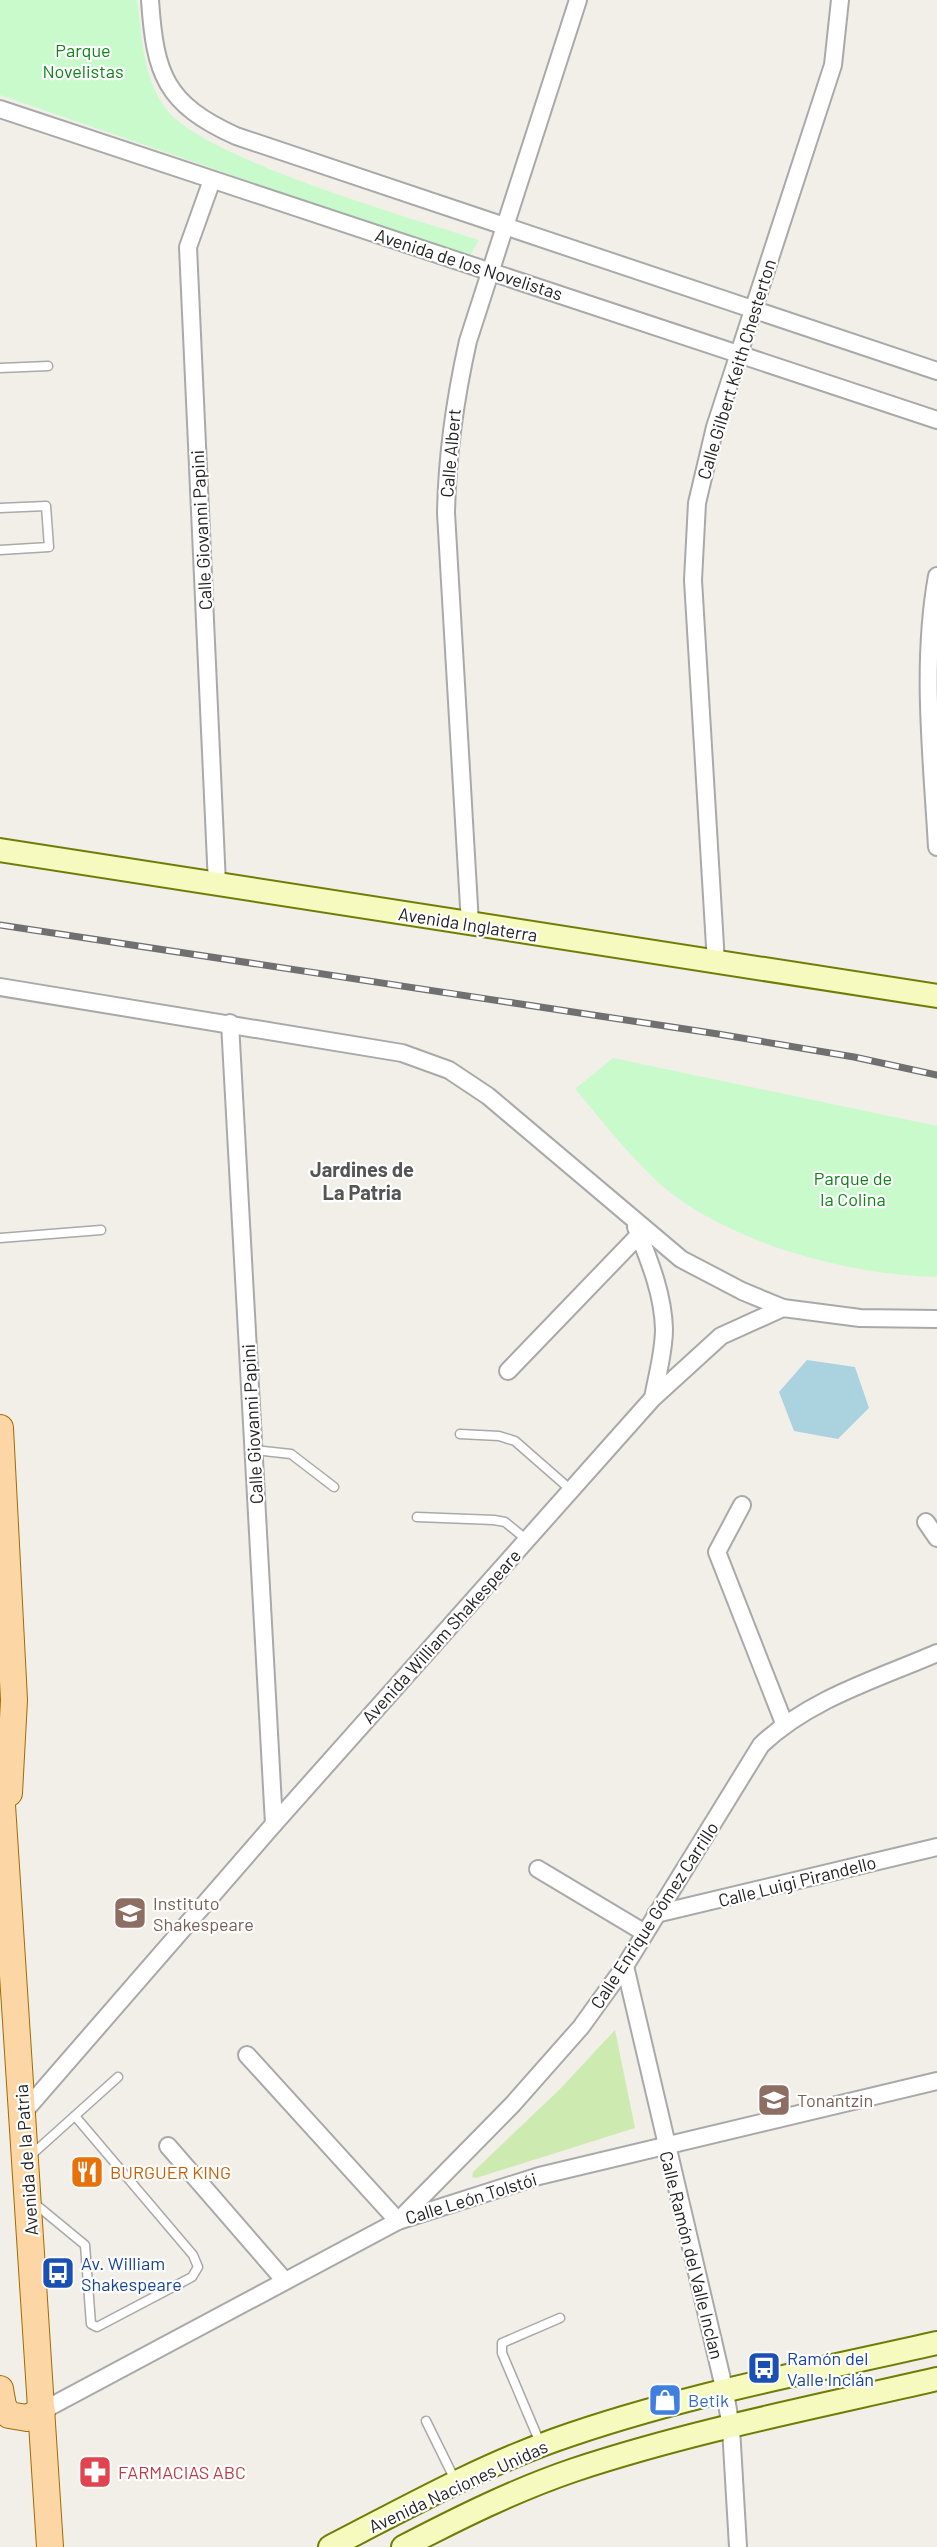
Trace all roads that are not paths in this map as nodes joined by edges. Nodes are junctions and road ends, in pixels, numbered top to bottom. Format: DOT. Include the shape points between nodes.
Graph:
graph roads {
  1 [pos="150,0"];
  2 [pos="578,0"];
  3 [pos="840,0"];
  4 [pos="0,110"];
  5 [pos="212,180"];
  6 [pos="505,226"];
  7 [pos="489,271"];
  8 [pos="753,310"];
  9 [pos="738,354"];
  10 [pos="48,366"];
  11 [pos="0,368"];
  12 [pos="937,372"];
  13 [pos="937,420"];
  14 [pos="0,508"];
  15 [pos="0,550"];
  16 [pos="937,576"];
  17 [pos="937,847"];
  18 [pos="0,850"];
  19 [pos="218,884"];
  20 [pos="470,924"];
  21 [pos="716,963"];
  22 [pos="0,987"];
  23 [pos="937,996"];
  24 [pos="230,1023"];
  25 [pos="632,1216"];
  26 [pos="101,1230"];
  27 [pos="639,1235"];
  28 [pos="0,1238"];
  29 [pos="783,1308"];
  30 [pos="937,1319"];
  31 [pos="662,1352"];
  32 [pos="693,1364"];
  33 [pos="508,1371"];
  34 [pos="653,1398"];
  35 [pos="0,1428"];
  36 [pos="460,1434"];
  37 [pos="254,1450"];
  38 [pos="334,1487"];
  39 [pos="571,1490"];
  40 [pos="742,1505"];
  41 [pos="417,1517"];
  42 [pos="926,1522"];
  43 [pos="937,1538"];
  44 [pos="527,1540"];
  45 [pos="937,1653"];
  46 [pos="784,1723"];
  47 [pos="0,1774"];
  48 [pos="274,1824"];
  49 [pos="937,1847"];
  50 [pos="6,1860"];
  51 [pos="538,1869"];
  52 [pos="656,1914"];
  53 [pos="645,1933"];
  54 [pos="625,1966"];
  55 [pos="247,2055"];
  56 [pos="118,2077"];
  57 [pos="937,2081"];
  58 [pos="23,2113"];
  59 [pos="75,2116"];
  60 [pos="665,2145"];
  61 [pos="168,2146"];
  62 [pos="26,2160"];
  63 [pos="29,2199"];
  64 [pos="398,2221"];
  65 [pos="285,2281"];
  66 [pos="560,2318"];
  67 [pos="937,2343"];
  68 [pos="937,2379"];
  69 [pos="0,2389"];
  70 [pos="725,2392"];
  71 [pos="42,2411"];
  72 [pos="426,2421"];
  73 [pos="731,2427"];
  74 [pos="541,2446"];
  75 [pos="456,2483"];
  76 [pos="50,2547"];
  77 [pos="330,2547"];
  78 [pos="404,2547"];
  79 [pos="738,2547"];
  1 -- 6 [label="street" via="155,54 165,80 196,116 236,136"];
  2 -- 6 [label="street, Calle Albert"];
  3 -- 8 [label="street, Calle Gilbert Keith Chesterton" via="832,65"];
  4 -- 5 [label="street, Avenida de los Novelistas"];
  5 -- 7 [label="street, Avenida de los Novelistas"];
  5 -- 19 [label="street, Calle Giovanni Papini" via="188,247"];
  6 -- 7 [label="street, Calle Albert"];
  6 -- 8 [label="street"];
  7 -- 9 [label="street, Avenida de los Novelistas"];
  7 -- 20 [label="street, Calle Albert" via="457,387 447,460 446,513"];
  8 -- 9 [label="street, Calle Gilbert Keith Chesterton"];
  8 -- 12 [label="street"];
  9 -- 13 [label="street, Avenida de los Novelistas"];
  9 -- 21 [label="street, Calle Gilbert Keith Chesterton" via="696,503 693,580"];
  10 -- 11 [label="lane"];
  14 -- 15 [label="lane" via="46,506 49,547"];
  16 -- 17 [label="street" via="929,619 927,663"];
  18 -- 19 [label="street, Avenida Inglaterra"];
  19 -- 20 [label="street, Avenida Inglaterra"];
  20 -- 21 [label="street, Avenida Inglaterra"];
  21 -- 23 [label="street, Avenida Inglaterra"];
  22 -- 24 [label="street"];
  24 -- 25 [label="street" via="402,1053 449,1070 488,1096"];
  24 -- 37 [label="street, Calle Giovanni Papini"];
  25 -- 27 [label="street"];
  25 -- 29 [label="street" via="681,1259"];
  26 -- 28 [label="lane"];
  27 -- 31 [label="street" via="662,1306"];
  27 -- 33 [label="street"];
  29 -- 30 [label="street" via="860,1318"];
  29 -- 32 [label="street, Avenida William Shakespeare" via="722,1336"];
  31 -- 32 [label="street" via="667,1366 674,1370"];
  31 -- 34 [label="street"];
  32 -- 34 [label="street, Avenida William Shakespeare"];
  34 -- 39 [label="street, Avenida William Shakespeare"];
  35 -- 50 [label="main road" via="14,1700"];
  36 -- 39 [label="lane" via="515,1441"];
  37 -- 38 [label="lane" via="291,1454"];
  37 -- 48 [label="street, Calle Giovanni Papini"];
  39 -- 44 [label="street, Avenida William Shakespeare"];
  40 -- 46 [label="street" via="717,1552"];
  41 -- 44 [label="lane" via="505,1522"];
  42 -- 43 [label="street"];
  44 -- 48 [label="street, Avenida William Shakespeare"];
  45 -- 46 [label="street, Calle Enrique Gómez Carrillo"];
  46 -- 52 [label="street, Calle Enrique Gómez Carrillo" via="761,1744"];
  47 -- 50 [label="main road, Avenida de la Patria"];
  48 -- 58 [label="street, Avenida William Shakespeare"];
  49 -- 52 [label="street, Calle Luigi Pirandello"];
  50 -- 58 [label="main road, Avenida de la Patria"];
  51 -- 53 [label="street"];
  52 -- 53 [label="street, Calle Enrique Gómez Carrillo"];
  53 -- 54 [label="street, Calle Enrique Gómez Carrillo"];
  54 -- 60 [label="street, Calle Ramón del Valle Inclan"];
  54 -- 64 [label="street, Calle Enrique Gómez Carrillo" via="581,2027 513,2104"];
  55 -- 64 [label="street"];
  56 -- 59 [label="lane"];
  57 -- 60 [label="street, Calle León Tolstói"];
  58 -- 62 [label="main road, Avenida de la Patria"];
  59 -- 62 [label="lane"];
  59 -- 63 [label="lane" via="193,2255 198,2268 192,2277 97,2327 91,2324 85,2245"];
  60 -- 64 [label="street, Calle León Tolstói" via="539,2176"];
  60 -- 70 [label="street, Calle Ramón del Valle Inclan"];
  61 -- 65 [label="street"];
  62 -- 63 [label="main road, Avenida de la Patria"];
  63 -- 71 [label="main road, Avenida de la Patria"];
  64 -- 65 [label="street, Calle León Tolstói"];
  65 -- 71 [label="street, Calle León Tolstói"];
  66 -- 74 [label="lane" via="502,2343 502,2354"];
  67 -- 70 [label="street, Avenida Naciones Unidas"];
  68 -- 73 [label="street, Avenida Naciones Unidas"];
  69 -- 71 [label="main road" via="9,2415 27,2418"];
  70 -- 73 [label="street, Calle Ramón del Valle Inclan"];
  70 -- 74 [label="street, Avenida Naciones Unidas" via="625,2416"];
  71 -- 76 [label="main road, Avenida de la Patria"];
  72 -- 75 [label="lane"];
  73 -- 78 [label="street, Avenida Naciones Unidas" via="572,2471 460,2517"];
  73 -- 79 [label="street, Calle Ramón del Valle Inclan"];
  74 -- 75 [label="street, Avenida Naciones Unidas"];
  75 -- 77 [label="street, Avenida Naciones Unidas"];
}
